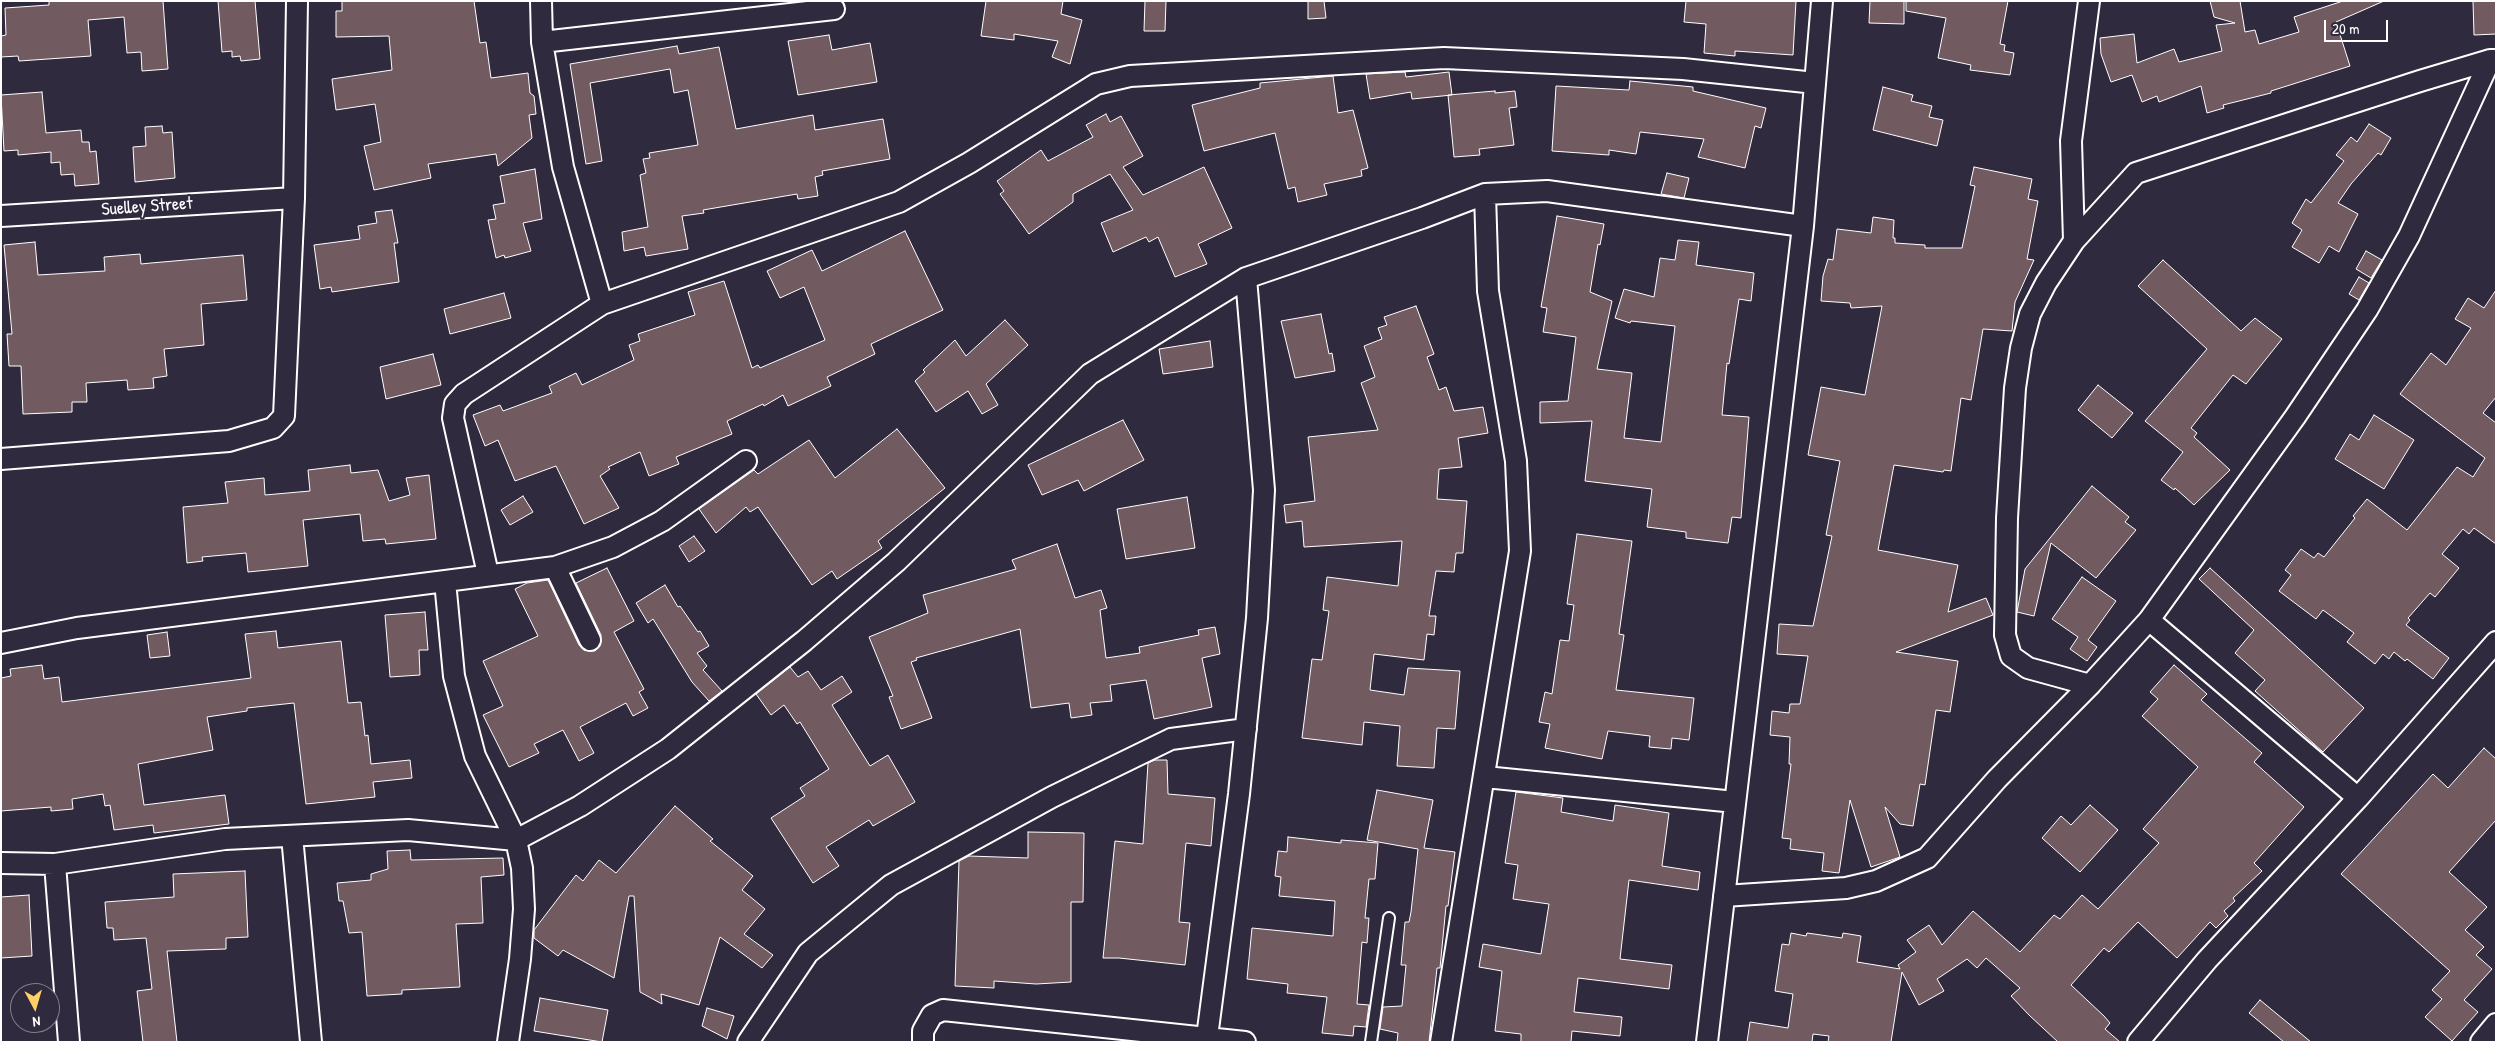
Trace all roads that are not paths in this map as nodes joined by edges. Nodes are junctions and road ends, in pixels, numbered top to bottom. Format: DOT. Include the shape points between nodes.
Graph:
graph roads {
  1 [pos="297,1"];
  2 [pos="541,1"];
  3 [pos="1822,1"];
  4 [pos="2089,1"];
  5 [pos="834,9"];
  6 [pos="542,42"];
  7 [pos="2493,60"];
  8 [pos="1815,83"];
  9 [pos="1485,194"];
  10 [pos="294,198"];
  11 [pos="1,216"];
  12 [pos="1803,226"];
  13 [pos="2074,241"];
  14 [pos="1246,278"];
  15 [pos="602,304"];
  16 [pos="1,459"];
  17 [pos="746,461"];
  18 [pos="554,567"];
  19 [pos="488,574"];
  20 [pos="445,581"];
  21 [pos="2149,620"];
  22 [pos="590,640"];
  23 [pos="2496,642"];
  24 [pos="1,643"];
  25 [pos="2090,684"];
  26 [pos="1246,729"];
  27 [pos="1485,778"];
  28 [pos="2358,798"];
  29 [pos="1735,802"];
  30 [pos="292,836"];
  31 [pos="516,840"];
  32 [pos="1,863"];
  33 [pos="55,864"];
  34 [pos="1724,896"];
  35 [pos="1389,918"];
  36 [pos="2496,1024"];
  37 [pos="1206,1037"];
  38 [pos="69,1042"];
  39 [pos="311,1042"];
  40 [pos="508,1042"];
  41 [pos="748,1042"];
  42 [pos="922,1042"];
  43 [pos="1246,1042"];
  44 [pos="1371,1042"];
  45 [pos="1441,1042"];
  46 [pos="1707,1042"];
  47 [pos="2138,1042"];
  48 [pos="2481,1042"];
  1 -- 10 [label="street"];
  2 -- 6 [label="street"];
  3 -- 8 [label="street"];
  4 -- 13 [label="street" via="2071,140"];
  5 -- 6 [label="street"];
  6 -- 15 [label="street" via="563,167"];
  7 -- 13 [label="street" via="2136,173"];
  7 -- 21 [label="street" via="2409,236 2367,310 2295,417"];
  8 -- 12 [label="street"];
  8 -- 15 [label="street" via="1683,69 1444,58 1130,76 1096,84 969,163 899,202"];
  9 -- 12 [label="street" via="1547,191"];
  9 -- 14 [label="street"];
  9 -- 27 [label="street" via="1488,291 1516,461 1520,551"];
  10 -- 11 [label="street, Suelley Street"];
  10 -- 16 [label="street" via="286,396 284,416 273,428 229,441"];
  12 -- 29 [label="street"];
  13 -- 25 [label="street" via="2046,282 2030,314 2021,348 2015,388 2007,518 2006,636 2011,656 2028,668"];
  14 -- 26 [label="street" via="1264,490 1257,618"];
  14 -- 31 [label="street" via="1090,374 896,562 804,641 668,748 580,806"];
  15 -- 19 [label="street" via="464,394 455,404 453,418"];
  17 -- 18 [label="street" via="662,521 613,546"];
  18 -- 19 [label="street"];
  18 -- 22 [label="street"];
  19 -- 20 [label="street"];
  20 -- 24 [label="street" via="77,628"];
  20 -- 31 [label="street" via="454,676 475,756"];
  21 -- 25 [label="street"];
  21 -- 28 [label="street"];
  23 -- 28 [label="street"];
  25 -- 34 [label="street" via="1996,779 1927,858 1876,881 1846,888"];
  26 -- 37 [label="street"];
  26 -- 41 [label="street" via="1170,739 1052,797 891,885 808,953"];
  27 -- 29 [label="street"];
  27 -- 45 [label="street"];
  28 -- 47 [label="street" via="2207,960"];
  29 -- 34 [label="street"];
  30 -- 31 [label="street" via="408,830"];
  30 -- 33 [label="street" via="225,840"];
  30 -- 39 [label="street"];
  31 -- 40 [label="street" via="522,868 524,909"];
  32 -- 33 [label="street"];
  33 -- 38 [label="street"];
  34 -- 46 [label="street"];
  35 -- 44 [label="lane"];
  36 -- 48 [label="street"];
  37 -- 42 [label="street" via="943,1010 932,1015 923,1032"];
  37 -- 43 [label="street"];
}
